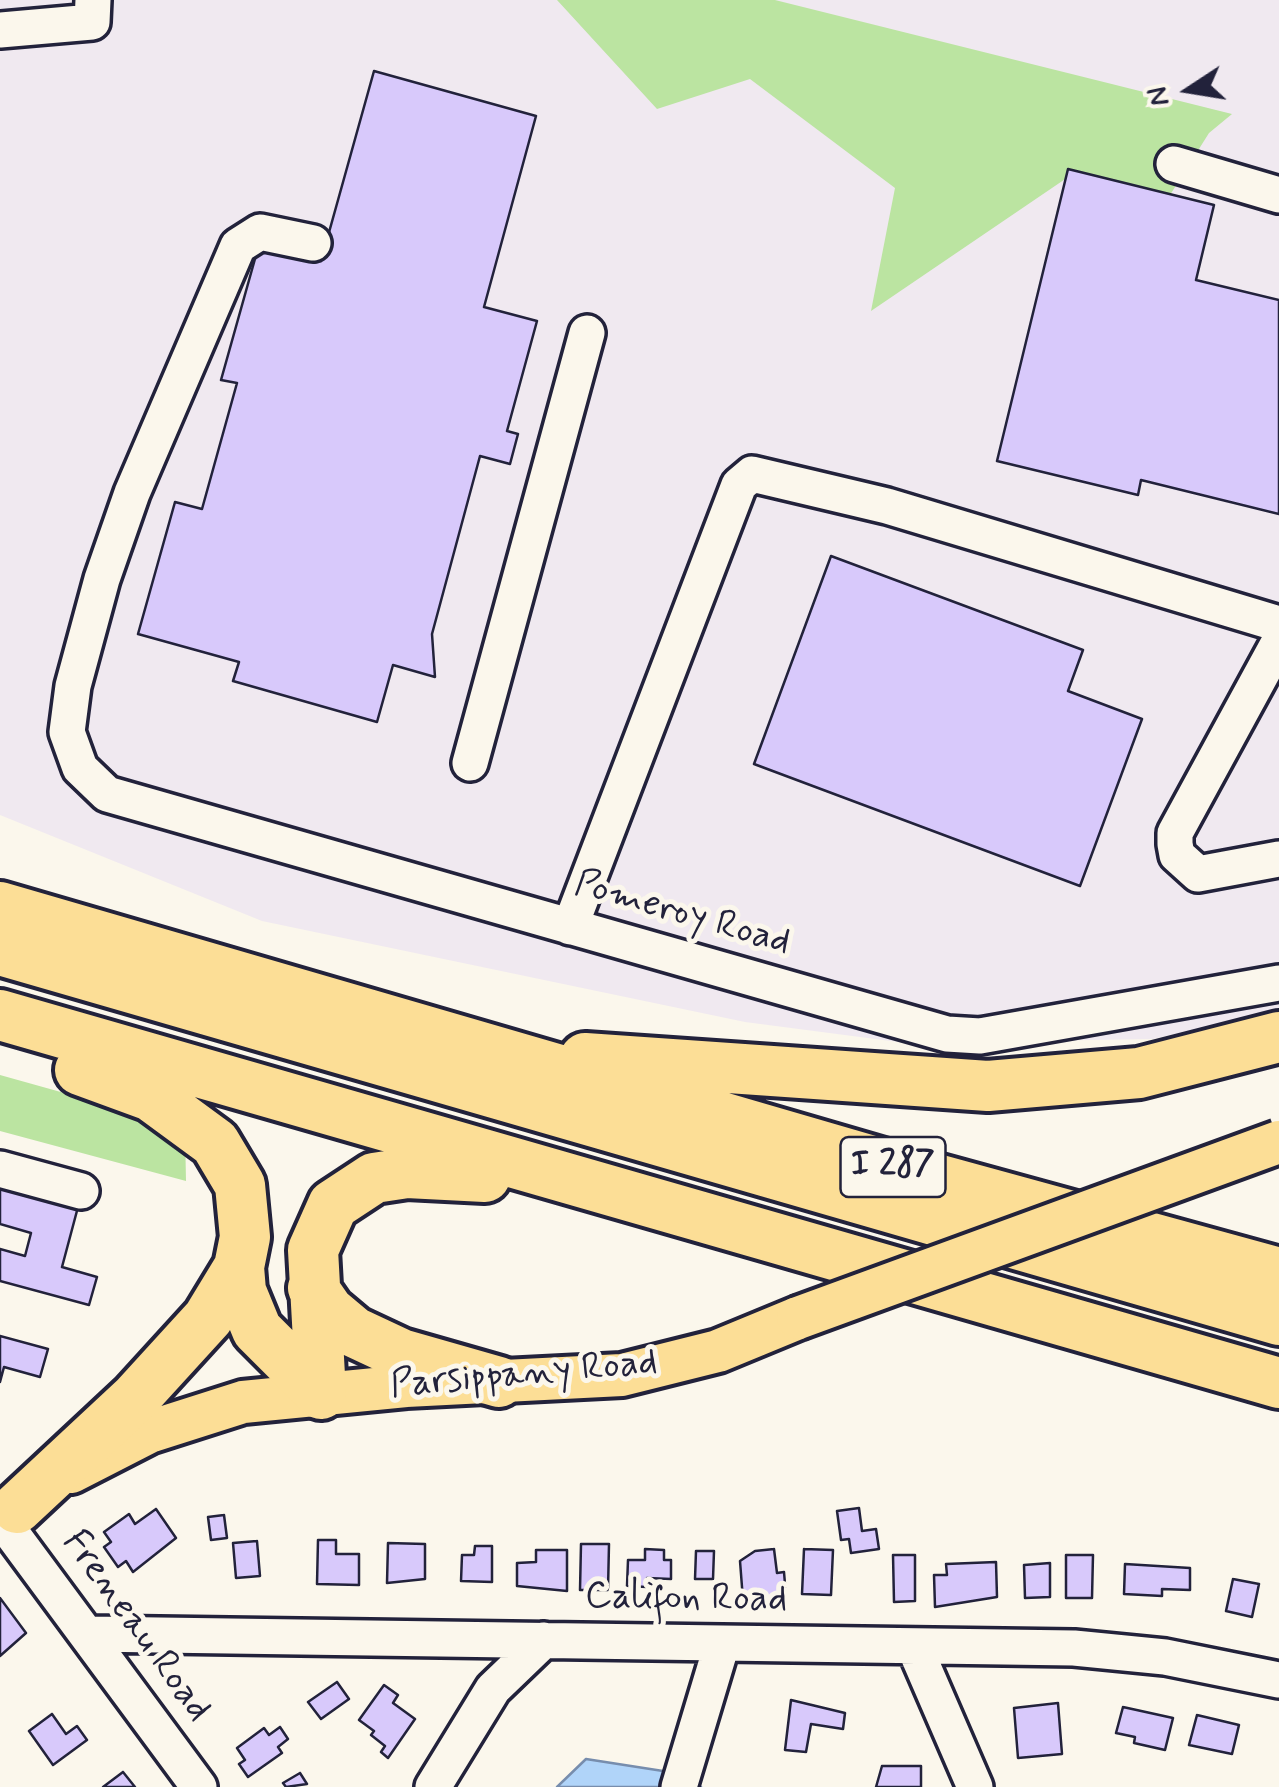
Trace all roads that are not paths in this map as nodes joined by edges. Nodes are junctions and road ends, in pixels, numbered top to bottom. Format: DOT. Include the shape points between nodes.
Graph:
graph roads {
  1 [pos="93,0"];
  2 [pos="0,30"];
  3 [pos="1174,164"];
  4 [pos="1279,195"];
  5 [pos="312,243"];
  6 [pos="586,333"];
  7 [pos="1279,624"];
  8 [pos="1279,642"];
  9 [pos="470,764"];
  10 [pos="1279,859"];
  11 [pos="0,907"];
  12 [pos="570,927"];
  13 [pos="0,950"];
  14 [pos="1279,983"];
  15 [pos="0,1015"];
  16 [pos="1279,1037"];
  17 [pos="0,1040"];
  18 [pos="508,1055"];
  19 [pos="1279,1142"];
  20 [pos="0,1169"];
  21 [pos="572,1182"];
  22 [pos="81,1191"];
  23 [pos="239,1266"];
  24 [pos="1279,1273"];
  25 [pos="313,1288"];
  26 [pos="1279,1320"];
  27 [pos="499,1382"];
  28 [pos="1279,1383"];
  29 [pos="321,1394"];
  30 [pos="6,1516"];
  31 [pos="90,1634"];
  32 [pos="544,1640"];
  33 [pos="722,1644"];
  34 [pos="914,1646"];
  35 [pos="1279,1680"];
  36 [pos="682,1779"];
  37 [pos="199,1787"];
  38 [pos="433,1787"];
  39 [pos="975,1787"];
  1 -- 2 [label="street" via="92,22"];
  3 -- 4 [label="street"];
  5 -- 12 [label="street, Pomeroy Road" via="260,232 238,246 221,277 102,579 67,732 80,768 107,794 129,803"];
  6 -- 9 [label="street"];
  7 -- 12 [label="street" via="887,506 752,474 739,486"];
  8 -- 10 [label="street" via="1175,833 1177,856 1198,874"];
  11 -- 18 [label="highway, I 287"];
  12 -- 14 [label="street, Pomeroy Road" via="948,1034 980,1036"];
  13 -- 26 [label="highway"];
  15 -- 21 [label="highway"];
  16 -- 18 [label="highway" via="1140,1073 988,1086"];
  17 -- 23 [label="highway" via="151,1096 203,1132 240,1185 245,1238"];
  18 -- 24 [label="highway, I 287"];
  19 -- 27 [label="main road, Parsippany Road, bridge" via="718,1351 606,1376"];
  20 -- 22 [label="street"];
  21 -- 25 [label="highway" via="406,1173 374,1178 345,1194 324,1218 312,1250"];
  21 -- 28 [label="highway"];
  23 -- 29 [label="highway" via="241,1291 258,1330"];
  23 -- 30 [label="highway" via="208,1318 134,1398"];
  25 -- 27 [label="highway" via="354,1332 401,1354"];
  25 -- 29 [label="highway"];
  27 -- 29 [label="main road, Parsippany Road"];
  29 -- 30 [label="main road, Parsippany Road" via="243,1402 164,1426 98,1456"];
  30 -- 31 [label="street, Freneau Road"];
  31 -- 32 [label="street, Califon Road"];
  31 -- 37 [label="street, Freneau Road"];
  32 -- 33 [label="street, Califon Road"];
  32 -- 38 [label="street" via="493,1689"];
  33 -- 34 [label="street, Califon Road"];
  33 -- 36 [label="street"];
  34 -- 35 [label="street, Califon Road" via="1074,1648 1165,1657"];
  34 -- 39 [label="street"];
}
